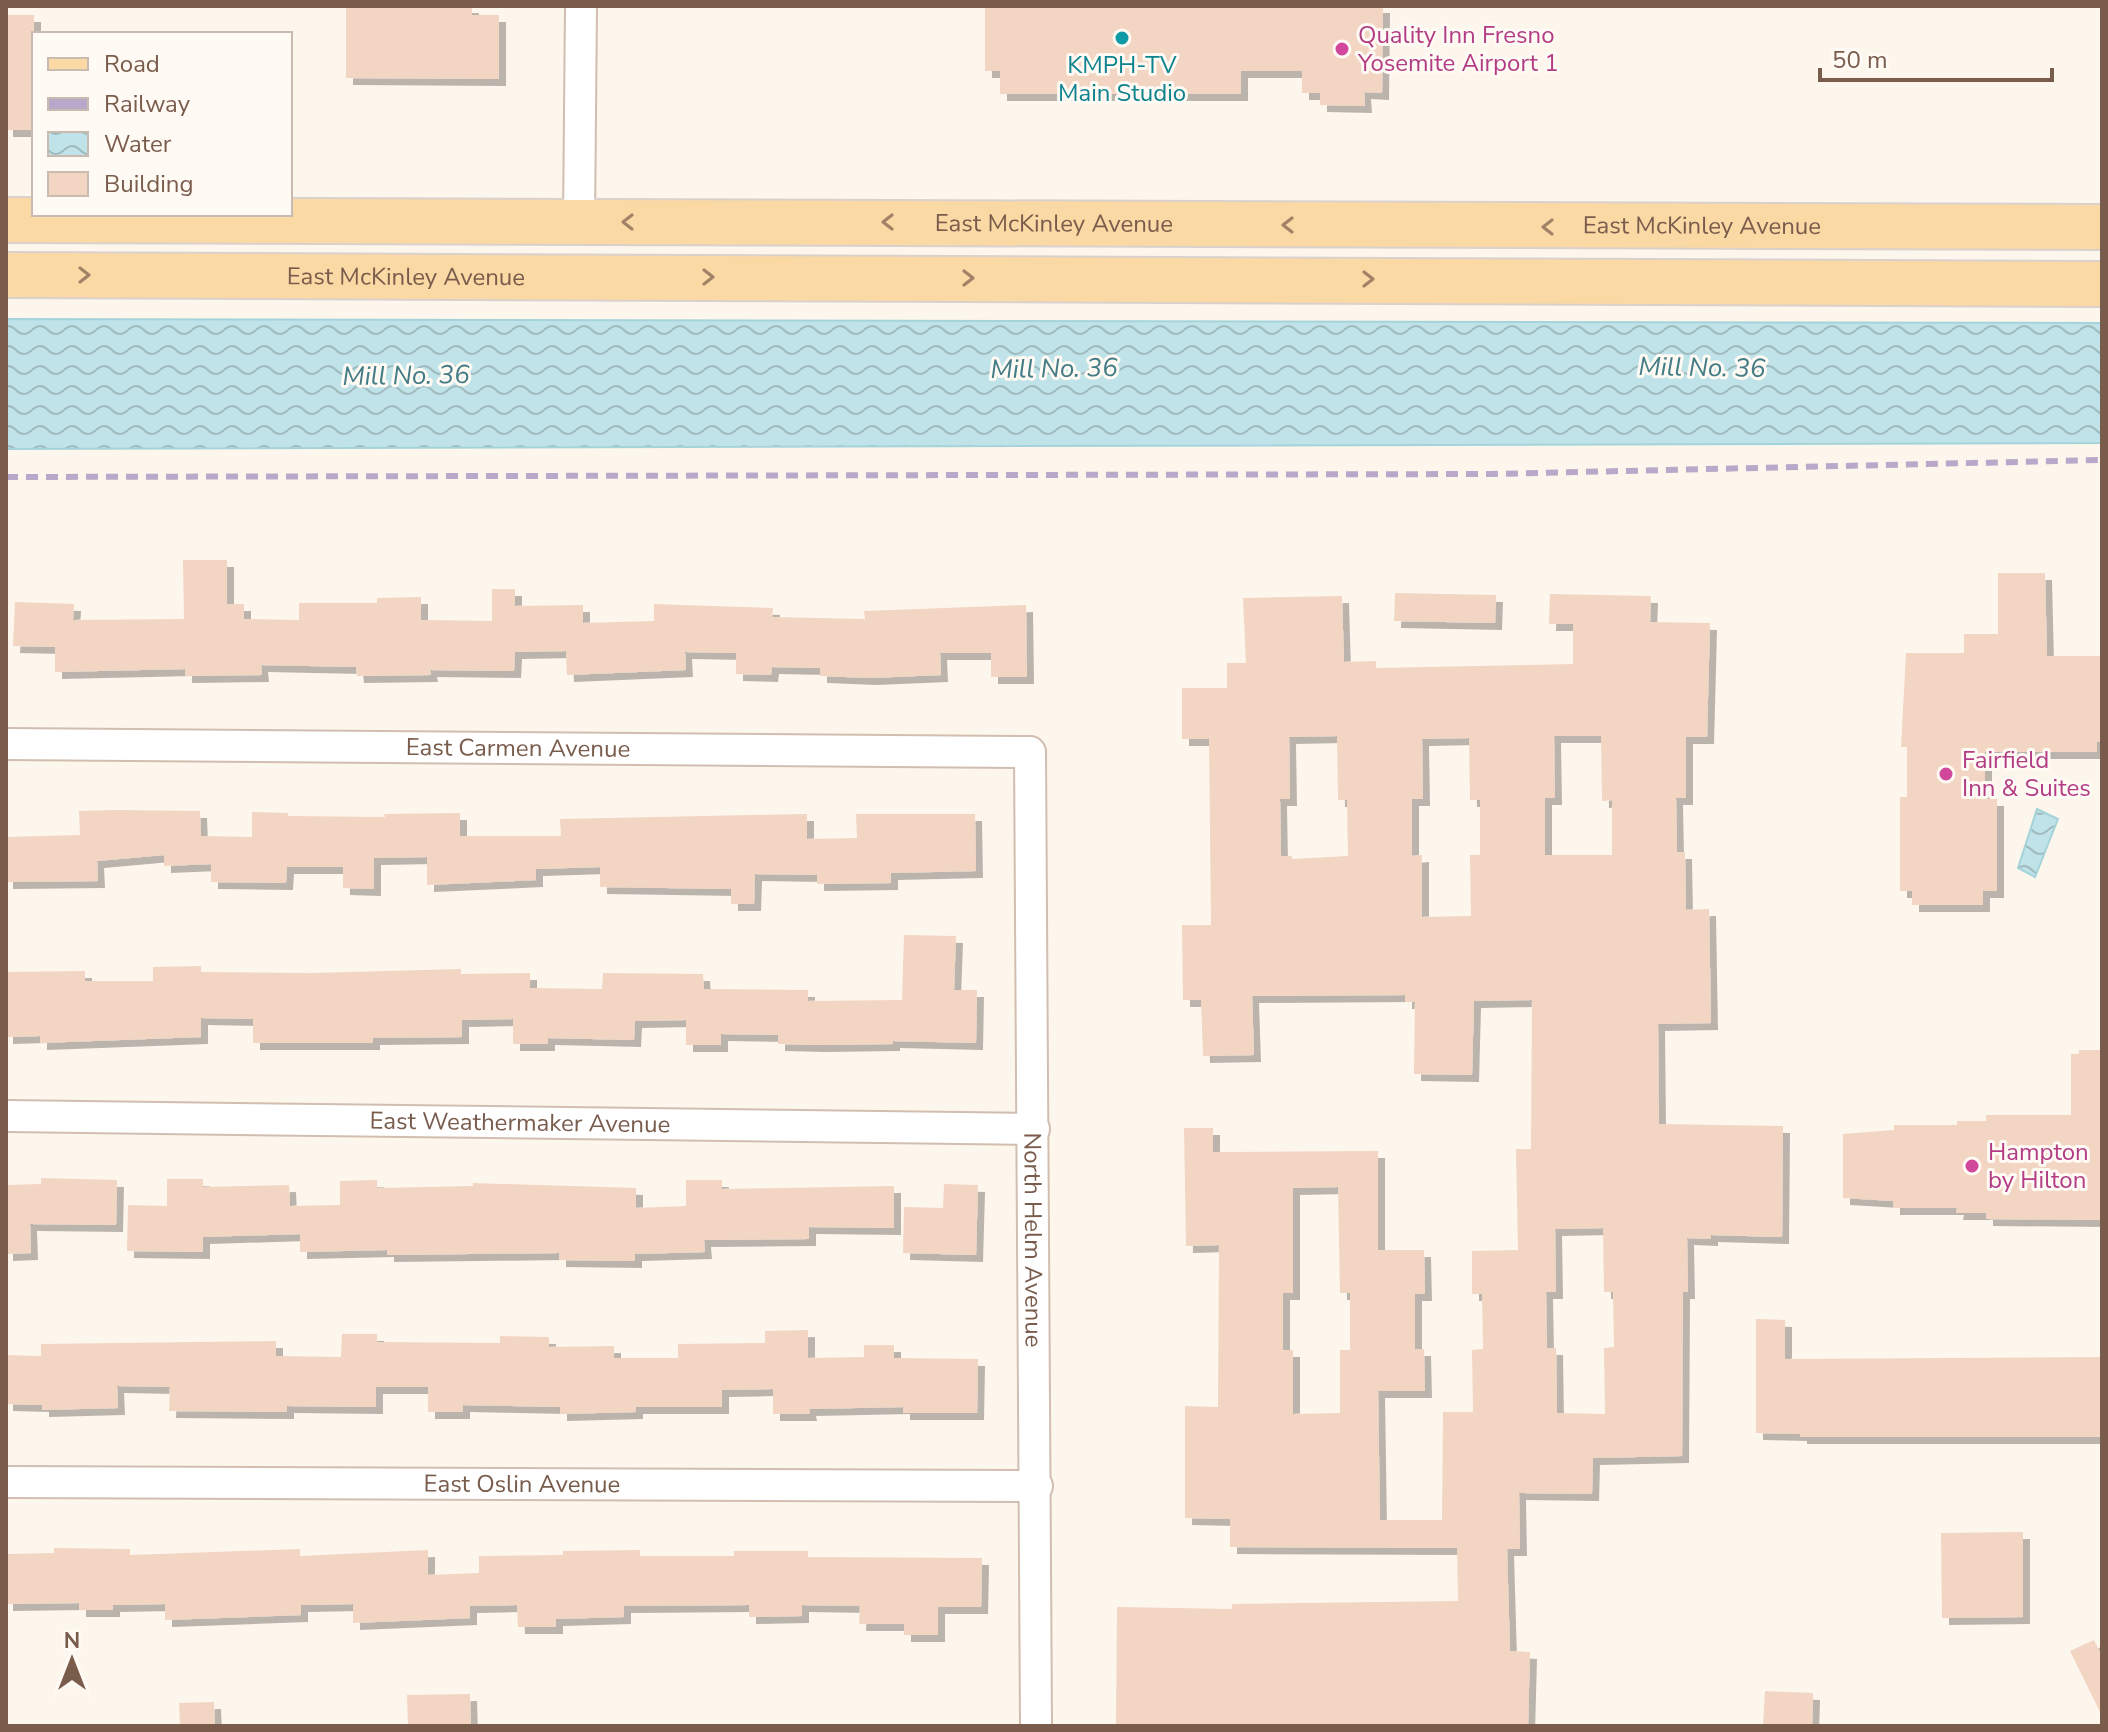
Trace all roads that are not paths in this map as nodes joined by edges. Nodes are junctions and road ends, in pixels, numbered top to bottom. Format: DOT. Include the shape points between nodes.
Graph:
graph roads {
  1 [pos="581,6"];
  2 [pos="6,220"];
  3 [pos="579,222"];
  4 [pos="2031,227"];
  5 [pos="2102,227"];
  6 [pos="6,275"];
  7 [pos="201,275"];
  8 [pos="1582,280"];
  9 [pos="2102,284"];
  10 [pos="6,744"];
  11 [pos="1030,752"];
  12 [pos="6,1116"];
  13 [pos="1034,1129"];
  14 [pos="6,1482"];
  15 [pos="1037,1486"];
  16 [pos="1036,1726"];
  1 -- 3 [label="street"];
  2 -- 3 [label="main road, East McKinley Avenue"];
  4 -- 3 [label="main road, East McKinley Avenue, one-way"];
  3 -- 7 [label="main road" via="574,235 553,249 353,251"];
  4 -- 5 [label="main road, East McKinley Avenue"];
  4 -- 8 [label="main road" via="2001,250 1975,254 1734,255"];
  6 -- 7 [label="main road, East McKinley Avenue, one-way"];
  7 -- 8 [label="main road, East McKinley Avenue, one-way"];
  8 -- 9 [label="main road, East McKinley Avenue"];
  10 -- 11 [label="street, East Carmen Avenue"];
  11 -- 13 [label="street, North Helm Avenue"];
  12 -- 13 [label="street, East Weathermaker Avenue"];
  13 -- 15 [label="street, North Helm Avenue"];
  14 -- 15 [label="street, East Oslin Avenue"];
  15 -- 16 [label="street, North Helm Avenue"];
}
